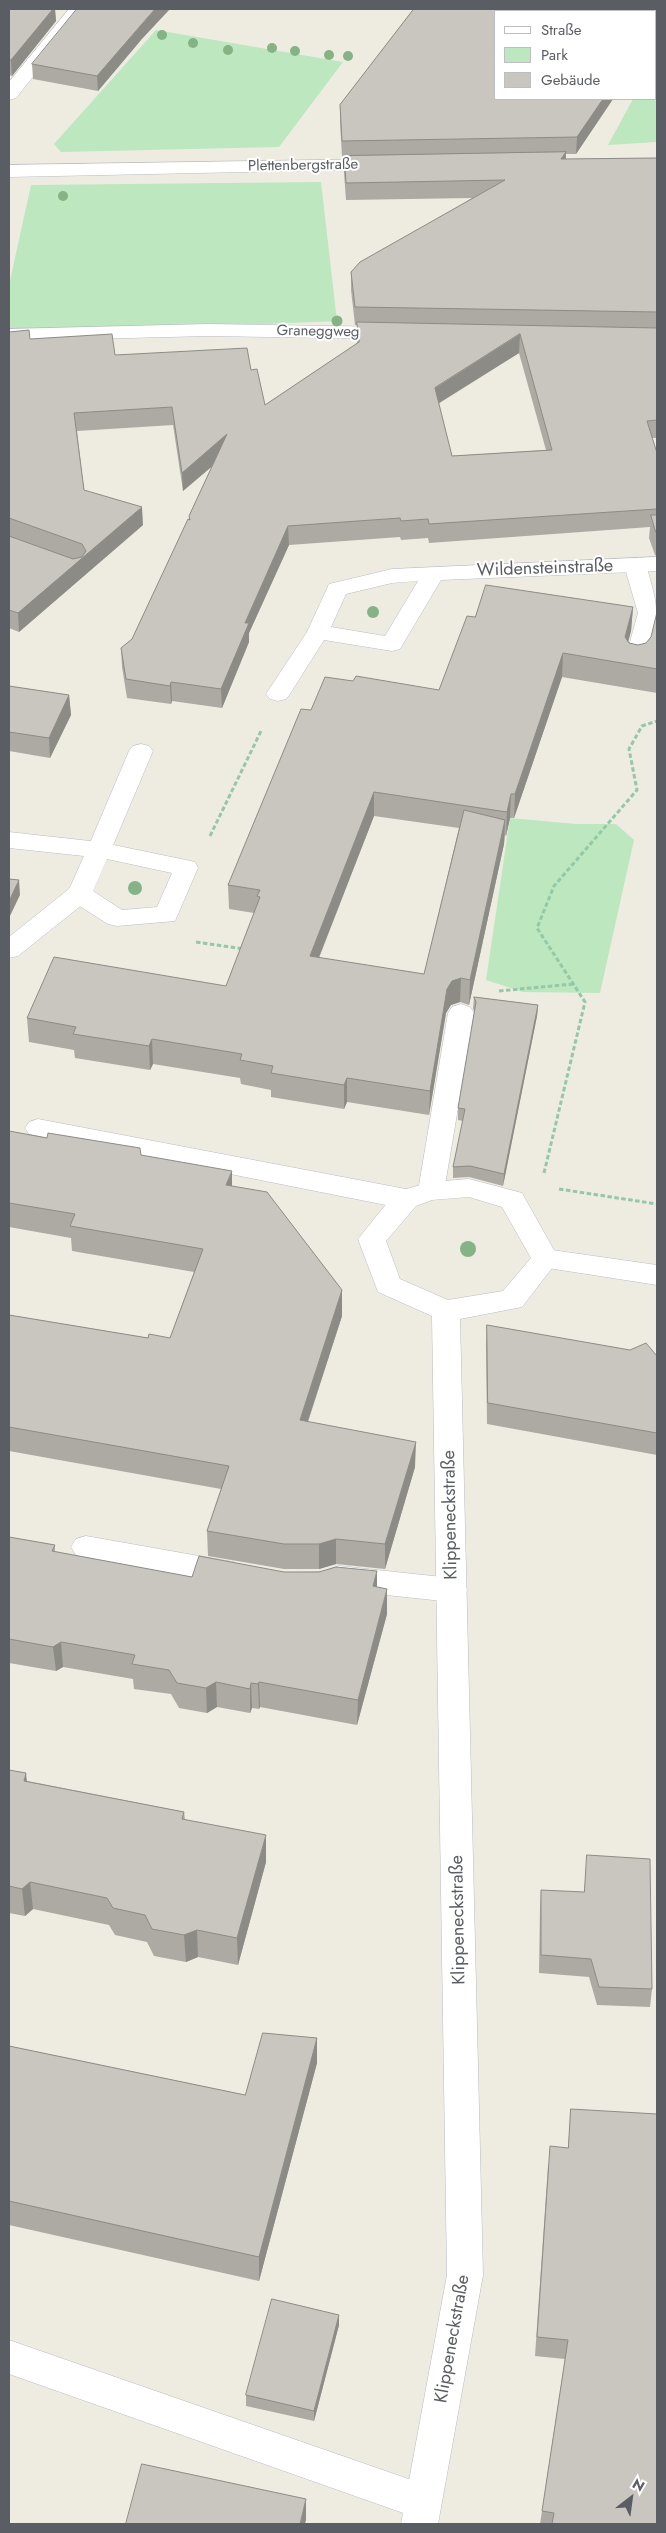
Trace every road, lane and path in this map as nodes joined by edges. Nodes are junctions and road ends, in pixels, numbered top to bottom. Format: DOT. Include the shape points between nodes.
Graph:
graph roads {
  1 [pos="68,13"];
  2 [pos="9,94"];
  3 [pos="398,165"];
  4 [pos="9,171"];
  5 [pos="416,334"];
  6 [pos="9,335"];
  7 [pos="657,564"];
  8 [pos="635,565"];
  9 [pos="434,574"];
  10 [pos="318,632"];
  11 [pos="636,660"];
  12 [pos="278,694"];
  13 [pos="657,721"];
  14 [pos="141,751"];
  15 [pos="9,840"];
  16 [pos="99,850"];
  17 [pos="186,868"];
  18 [pos="79,894"];
  19 [pos="150,916"];
  20 [pos="9,950"];
  21 [pos="251,950"];
  22 [pos="573,984"];
  23 [pos="491,990"];
  24 [pos="461,1013"];
  25 [pos="38,1128"];
  26 [pos="541,1186"];
  27 [pos="418,1195"];
  28 [pos="512,1200"];
  29 [pos="657,1204"];
  30 [pos="545,1259"];
  31 [pos="657,1275"];
  32 [pos="446,1311"];
  33 [pos="86,1547"];
  34 [pos="256,1578"];
  35 [pos="310,1583"];
  36 [pos="452,1590"];
  37 [pos="9,2357"];
  38 [pos="421,2513"];
  1 -- 2 [label="street"];
  3 -- 4 [label="street, Plettenbergstraße"];
  5 -- 6 [label="street, Graneggweg" via="208,330"];
  7 -- 8 [label="street, Wildensteinstraße"];
  8 -- 9 [label="street, Wildensteinstraße"];
  8 -- 11 [label="street" via="649,613"];
  9 -- 10 [label="street, Wildensteinstraße" via="392,576 337,589"];
  9 -- 10 [label="street" via="392,644"];
  10 -- 12 [label="street"];
  12 -- 17 [label="path" via="201,854"];
  13 -- 22 [label="path" via="642,726 629,749 636,790 554,886 537,928"];
  14 -- 16 [label="street"];
  15 -- 16 [label="street"];
  16 -- 17 [label="street"];
  16 -- 18 [label="street"];
  17 -- 19 [label="street" via="166,915"];
  18 -- 19 [label="street" via="117,918"];
  18 -- 20 [label="street"];
  19 -- 21 [label="path" via="155,936"];
  22 -- 23 [label="path" via="501,992"];
  22 -- 26 [label="path" via="584,1002"];
  24 -- 27 [label="street"];
  25 -- 27 [label="street"];
  26 -- 28 [label="path"];
  26 -- 29 [label="path"];
  27 -- 28 [label="street" via="469,1188"];
  27 -- 32 [label="street" via="372,1239 388,1286"];
  28 -- 30 [label="street"];
  30 -- 31 [label="street"];
  30 -- 32 [label="street" via="512,1300"];
  32 -- 36 [label="street, Klippeneckstraße"];
  33 -- 34 [label="street"];
  35 -- 36 [label="street" via="336,1578"];
  36 -- 38 [label="street, Klippeneckstraße" via="465,2274"];
  37 -- 38 [label="street"];
}
